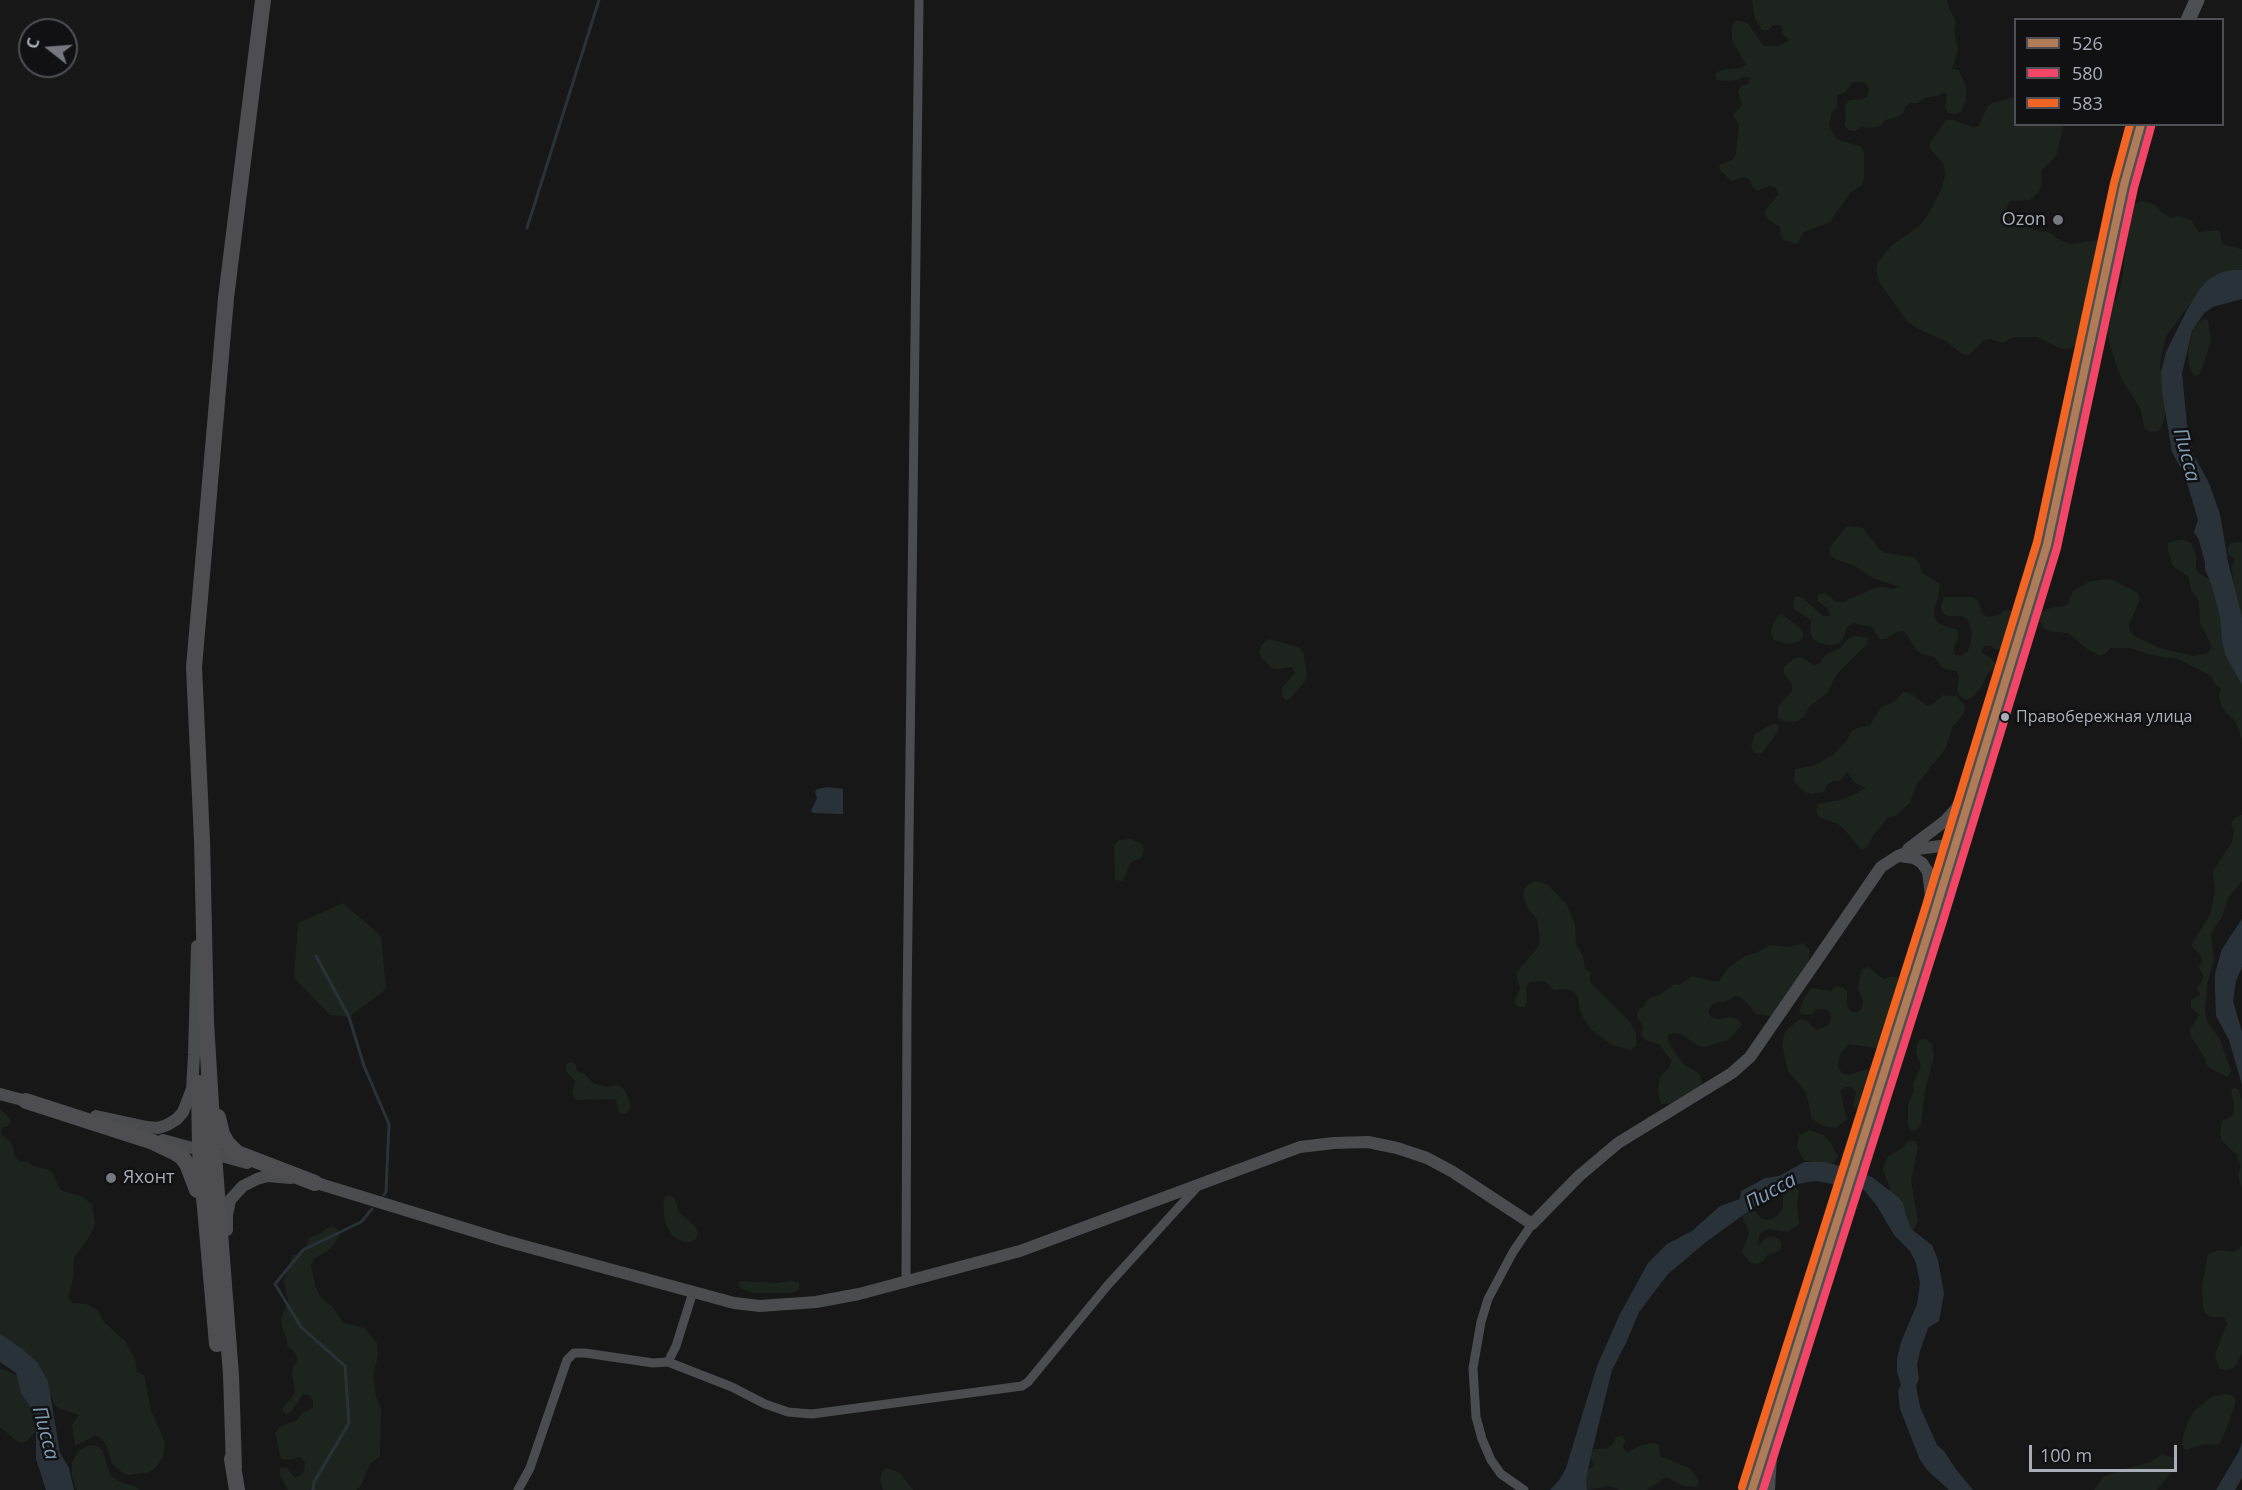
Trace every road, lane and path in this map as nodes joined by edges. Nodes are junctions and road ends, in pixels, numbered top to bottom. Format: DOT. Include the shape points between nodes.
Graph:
graph roads {
  1 [pos="263,0"];
  2 [pos="919,0"];
  3 [pos="2197,0"];
  4 [pos="2188,18"];
  5 [pos="2140,126"];
  6 [pos="1979,770"];
  7 [pos="1956,844"];
  8 [pos="1898,855"];
  9 [pos="1933,918"];
  10 [pos="201,933"];
  11 [pos="0,1094"];
  12 [pos="26,1101"];
  13 [pos="207,1153"];
  14 [pos="315,1183"];
  15 [pos="1198,1186"];
  16 [pos="1532,1224"];
  17 [pos="906,1281"];
  18 [pos="693,1292"];
  19 [pos="668,1362"];
  20 [pos="226,1376"];
  21 [pos="1773,1425"];
  22 [pos="237,1490"];
  23 [pos="518,1490"];
  24 [pos="1524,1490"];
  25 [pos="1752,1490"];
  26 [pos="1769,1490"];
  1 -- 10 [label="highway" via="226,298 194,667"];
  2 -- 17 [label="street"];
  3 -- 4 [label="main road"];
  5 -- 6 [label="main road" via="2114,230 2047,546"];
  6 -- 7 [label="main road"];
  6 -- 8 [label="street" via="1945,821"];
  7 -- 8 [label="street"];
  7 -- 9 [label="main road"];
  8 -- 9 [label="street" via="1914,858 1928,872"];
  8 -- 16 [label="street" via="1872,878 1750,1058 1618,1143"];
  9 -- 21 [label="main road"];
  10 -- 12 [label="street" via="192,1089 177,1119 147,1128"];
  10 -- 13 [label="highway"];
  10 -- 14 [label="highway" via="222,1134 237,1153"];
  11 -- 12 [label="street"];
  12 -- 13 [label="street"];
  12 -- 20 [label="highway" via="153,1142 182,1157 197,1192"];
  13 -- 14 [label="street"];
  13 -- 20 [label="highway"];
  14 -- 18 [label="street"];
  14 -- 20 [label="street" via="267,1176 243,1186 230,1200 226,1215"];
  15 -- 16 [label="street" via="1300,1147 1368,1142 1426,1158"];
  15 -- 17 [label="street" via="1020,1251"];
  15 -- 19 [label="street" via="1022,1386 812,1414 788,1412 765,1404"];
  16 -- 24 [label="street" via="1488,1299 1473,1368 1476,1417 1491,1460 1501,1474"];
  17 -- 18 [label="street" via="860,1294 789,1305 734,1303"];
  18 -- 19 [label="street"];
  19 -- 23 [label="street" via="574,1353 567,1360 530,1468"];
  20 -- 22 [label="highway"];
  21 -- 25 [label="main road"];
  21 -- 26 [label="street"];
}
